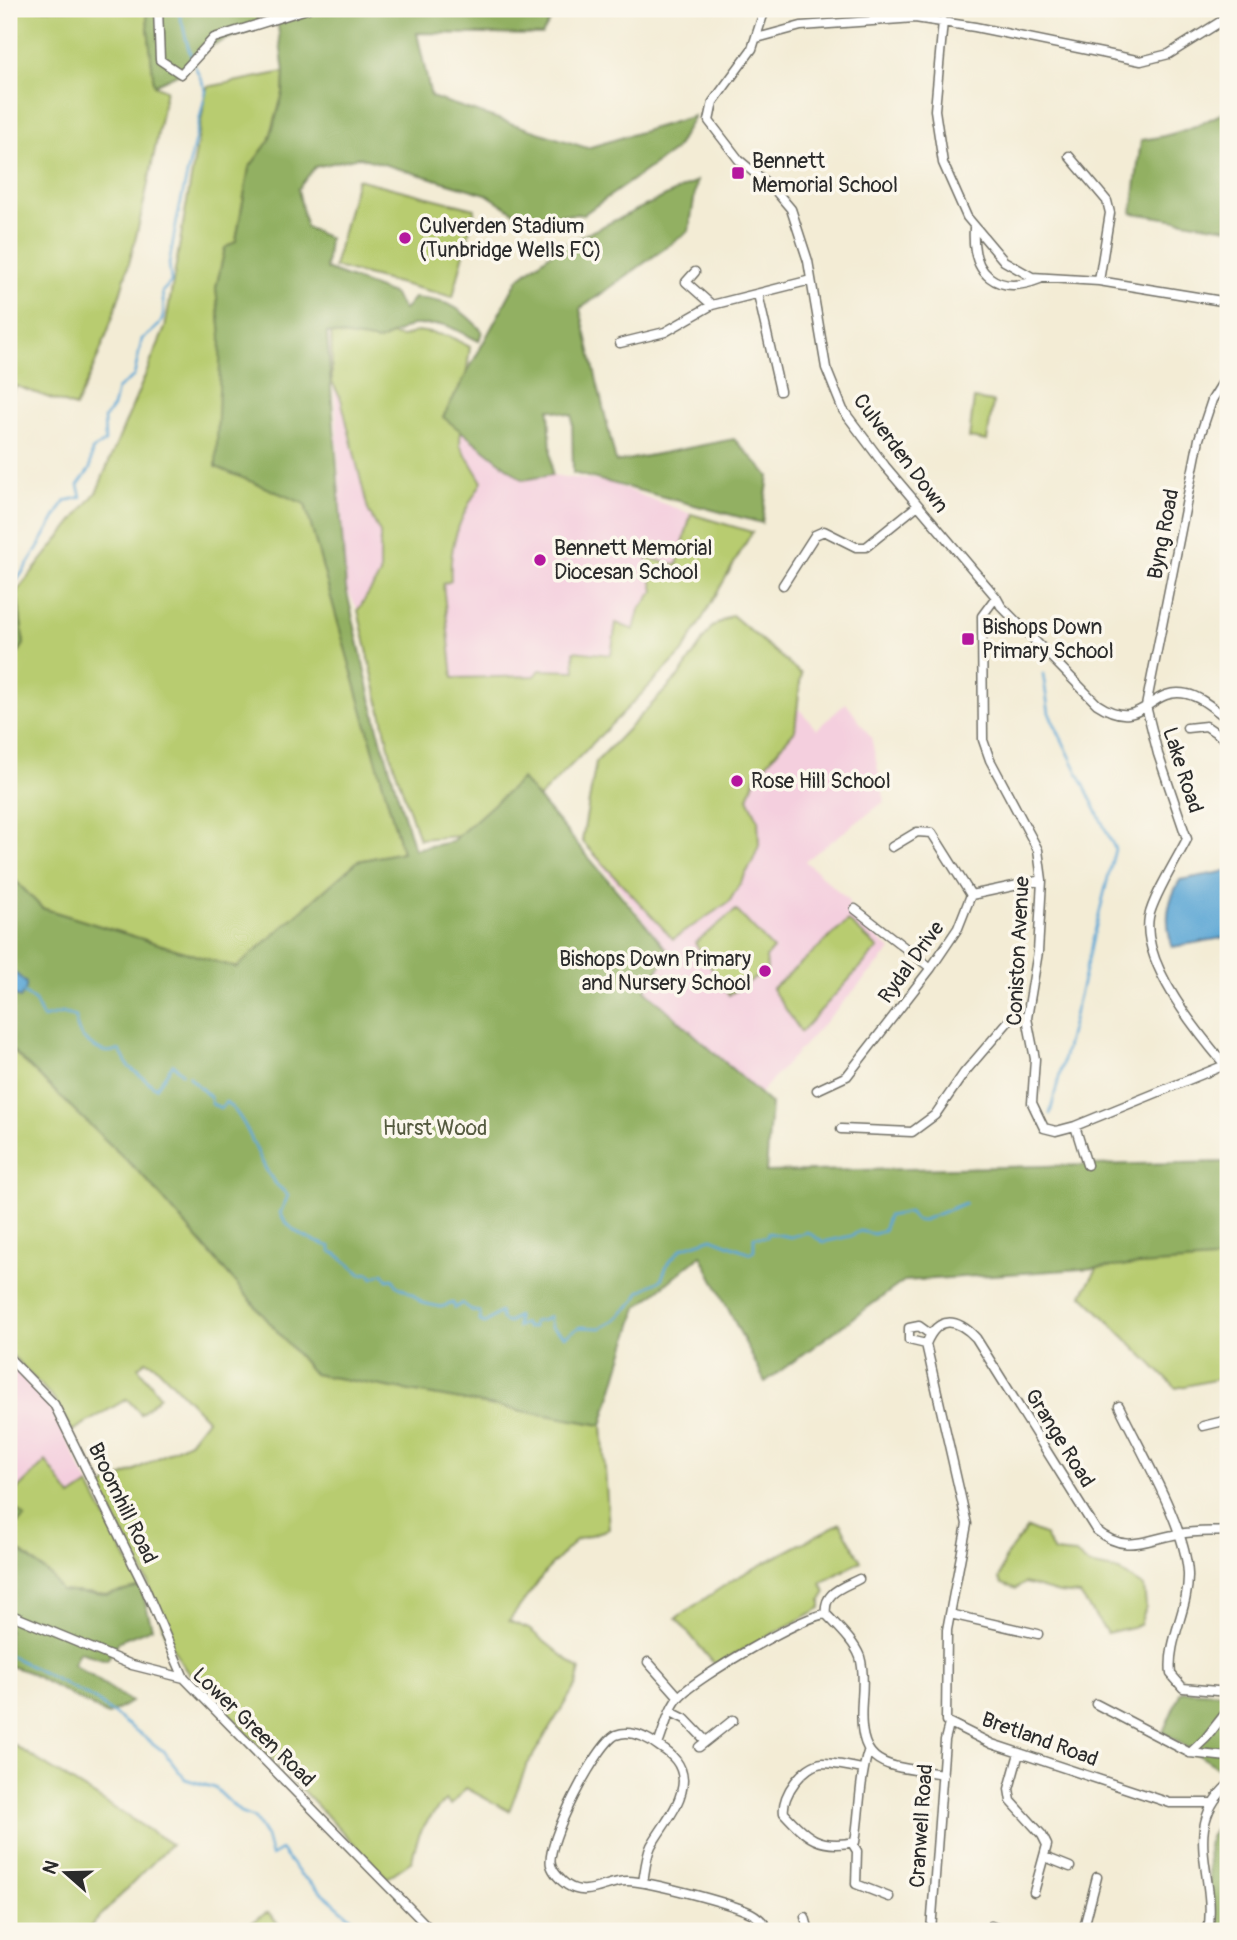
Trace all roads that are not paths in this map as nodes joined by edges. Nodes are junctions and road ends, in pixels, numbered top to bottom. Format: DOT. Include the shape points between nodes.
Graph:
graph roads {
  1 [pos="159,9"];
  2 [pos="307,9"];
  3 [pos="765,9"];
  4 [pos="1228,17"];
  5 [pos="943,21"];
  6 [pos="757,38"];
  7 [pos="1069,156"];
  8 [pos="974,228"];
  9 [pos="695,272"];
  10 [pos="1040,279"];
  11 [pos="811,280"];
  12 [pos="1099,281"];
  13 [pos="758,294"];
  14 [pos="1228,302"];
  15 [pos="712,305"];
  16 [pos="620,343"];
  17 [pos="1228,374"];
  18 [pos="780,391"];
  19 [pos="918,505"];
  20 [pos="783,585"];
  21 [pos="996,597"];
  22 [pos="1146,706"];
  23 [pos="1228,719"];
  24 [pos="1186,729"];
  25 [pos="1228,741"];
  26 [pos="892,847"];
  27 [pos="1042,880"];
  28 [pos="971,895"];
  29 [pos="855,909"];
  30 [pos="931,968"];
  31 [pos="1027,1018"];
  32 [pos="1226,1065"];
  33 [pos="817,1090"];
  34 [pos="1075,1126"];
  35 [pos="841,1129"];
  36 [pos="1087,1165"];
  37 [pos="930,1334"];
  38 [pos="926,1344"];
  39 [pos="9,1358"];
  40 [pos="1119,1406"];
  41 [pos="1228,1420"];
  42 [pos="1203,1426"];
  43 [pos="1228,1531"];
  44 [pos="1184,1533"];
  45 [pos="859,1579"];
  46 [pos="9,1614"];
  47 [pos="826,1614"];
  48 [pos="950,1614"];
  49 [pos="947,1630"];
  50 [pos="1038,1634"];
  51 [pos="648,1662"];
  52 [pos="184,1678"];
  53 [pos="1228,1692"];
  54 [pos="679,1697"];
  55 [pos="1096,1704"];
  56 [pos="1228,1710"];
  57 [pos="671,1712"];
  58 [pos="733,1720"];
  59 [pos="949,1724"];
  60 [pos="659,1745"];
  61 [pos="869,1752"];
  62 [pos="1019,1753"];
  63 [pos="1190,1753"];
  64 [pos="1228,1757"];
  65 [pos="863,1769"];
  66 [pos="943,1774"];
  67 [pos="1228,1785"];
  68 [pos="1213,1803"];
  69 [pos="852,1843"];
  70 [pos="1045,1857"];
  71 [pos="1070,1867"];
  72 [pos="1097,1877"];
  73 [pos="643,1882"];
  74 [pos="1034,1892"];
  75 [pos="890,1897"];
  76 [pos="805,1917"];
  77 [pos="990,1926"];
  78 [pos="432,1931"];
  79 [pos="770,1931"];
  80 [pos="809,1931"];
  81 [pos="932,1931"];
  82 [pos="1005,1931"];
  83 [pos="1083,1931"];
  84 [pos="1208,1931"];
  1 -- 2 [label="street" via="160,60 181,74 214,38"];
  3 -- 6 [label="street, Culverden Down"];
  4 -- 5 [label="street" via="1169,54 1141,61"];
  5 -- 6 [label="street" via="892,17 802,26"];
  5 -- 8 [label="street" via="936,94 938,137 951,186"];
  6 -- 11 [label="street, Culverden Down" via="742,66 713,102 709,121 739,160 787,203 803,242"];
  7 -- 12 [label="street" via="1107,201 1110,214"];
  8 -- 10 [label="street" via="1004,261"];
  8 -- 10 [label="street" via="973,242 989,279 1011,286"];
  9 -- 15 [label="street" via="685,282"];
  10 -- 12 [label="street"];
  11 -- 13 [label="street"];
  11 -- 19 [label="street, Culverden Down" via="832,385 844,410"];
  12 -- 14 [label="street"];
  13 -- 15 [label="street"];
  13 -- 18 [label="street"];
  15 -- 16 [label="street" via="665,332"];
  17 -- 22 [label="street, Byng Road" via="1212,400 1199,439"];
  19 -- 20 [label="street" via="866,547 856,547 824,531 815,535"];
  19 -- 21 [label="street, Culverden Down"];
  21 -- 22 [label="street, Culverden Down" via="1097,704 1120,716"];
  21 -- 27 [label="street, Coniston Avenue" via="982,617 983,740 1038,850"];
  22 -- 23 [label="street, Culverden Down" via="1170,695 1191,695"];
  22 -- 32 [label="street, Lake Road" via="1187,839 1149,918 1153,954 1187,1020"];
  24 -- 25 [label="street" via="1206,726"];
  26 -- 28 [label="street" via="917,832 932,833"];
  27 -- 28 [label="street"];
  27 -- 31 [label="street, Coniston Avenue" via="1038,952"];
  28 -- 30 [label="street, Rydal Drive" via="958,928"];
  29 -- 30 [label="street"];
  30 -- 33 [label="street, Rydal Drive" via="847,1076"];
  31 -- 34 [label="street, Coniston Avenue" via="1035,1059 1032,1103 1044,1128 1056,1131"];
  31 -- 35 [label="street" via="1013,1016 935,1115 912,1132"];
  32 -- 34 [label="street, Coniston Avenue"];
  34 -- 36 [label="street"];
  37 -- 38 [label="street"];
  37 -- 38 [label="street, Grange Road" via="919,1326 909,1328 909,1340"];
  37 -- 44 [label="street, Grange Road" via="938,1325 965,1325 1096,1530 1108,1540 1137,1545"];
  38 -- 48 [label="street, Grange Road" via="967,1524"];
  39 -- 52 [label="street, Broomhill Road" via="54,1404"];
  40 -- 44 [label="street"];
  41 -- 42 [label="street"];
  43 -- 44 [label="street"];
  44 -- 53 [label="street" via="1188,1574 1183,1616 1171,1649 1171,1674 1183,1688"];
  45 -- 47 [label="street" via="830,1594"];
  46 -- 52 [label="street, Lower Green Road" via="132,1665"];
  47 -- 54 [label="street" via="797,1625"];
  47 -- 61 [label="street" via="859,1656 864,1682 861,1721"];
  48 -- 49 [label="street, Grange Road"];
  48 -- 50 [label="street"];
  49 -- 59 [label="street, Bretland Road" via="945,1714"];
  51 -- 54 [label="street"];
  52 -- 78 [label="street, Lower Green Road"];
  54 -- 57 [label="street"];
  55 -- 63 [label="street"];
  56 -- 63 [label="street"];
  57 -- 58 [label="street" via="685,1718 702,1744"];
  57 -- 60 [label="street"];
  59 -- 62 [label="street, Bretland Road"];
  59 -- 66 [label="street, Cranwell Road"];
  60 -- 73 [label="street" via="680,1764 681,1795 650,1849"];
  60 -- 73 [label="street" via="631,1733 607,1741 550,1853 557,1876 575,1889"];
  61 -- 65 [label="street"];
  61 -- 66 [label="street" via="885,1764"];
  62 -- 68 [label="street, Bretland Road" via="1170,1803"];
  62 -- 70 [label="street" via="1009,1789 1011,1801 1042,1835 1047,1844"];
  63 -- 64 [label="street"];
  65 -- 69 [label="street" via="861,1810"];
  65 -- 69 [label="street" via="814,1766 788,1792 783,1807 803,1834 829,1846"];
  66 -- 81 [label="street, Cranwell Road"];
  67 -- 68 [label="street"];
  68 -- 84 [label="street" via="1202,1831"];
  69 -- 75 [label="street" via="857,1851 856,1884"];
  70 -- 71 [label="street"];
  70 -- 74 [label="street"];
  72 -- 83 [label="street"];
  73 -- 79 [label="street" via="749,1912"];
  76 -- 80 [label="street"];
  77 -- 82 [label="street"];
}
